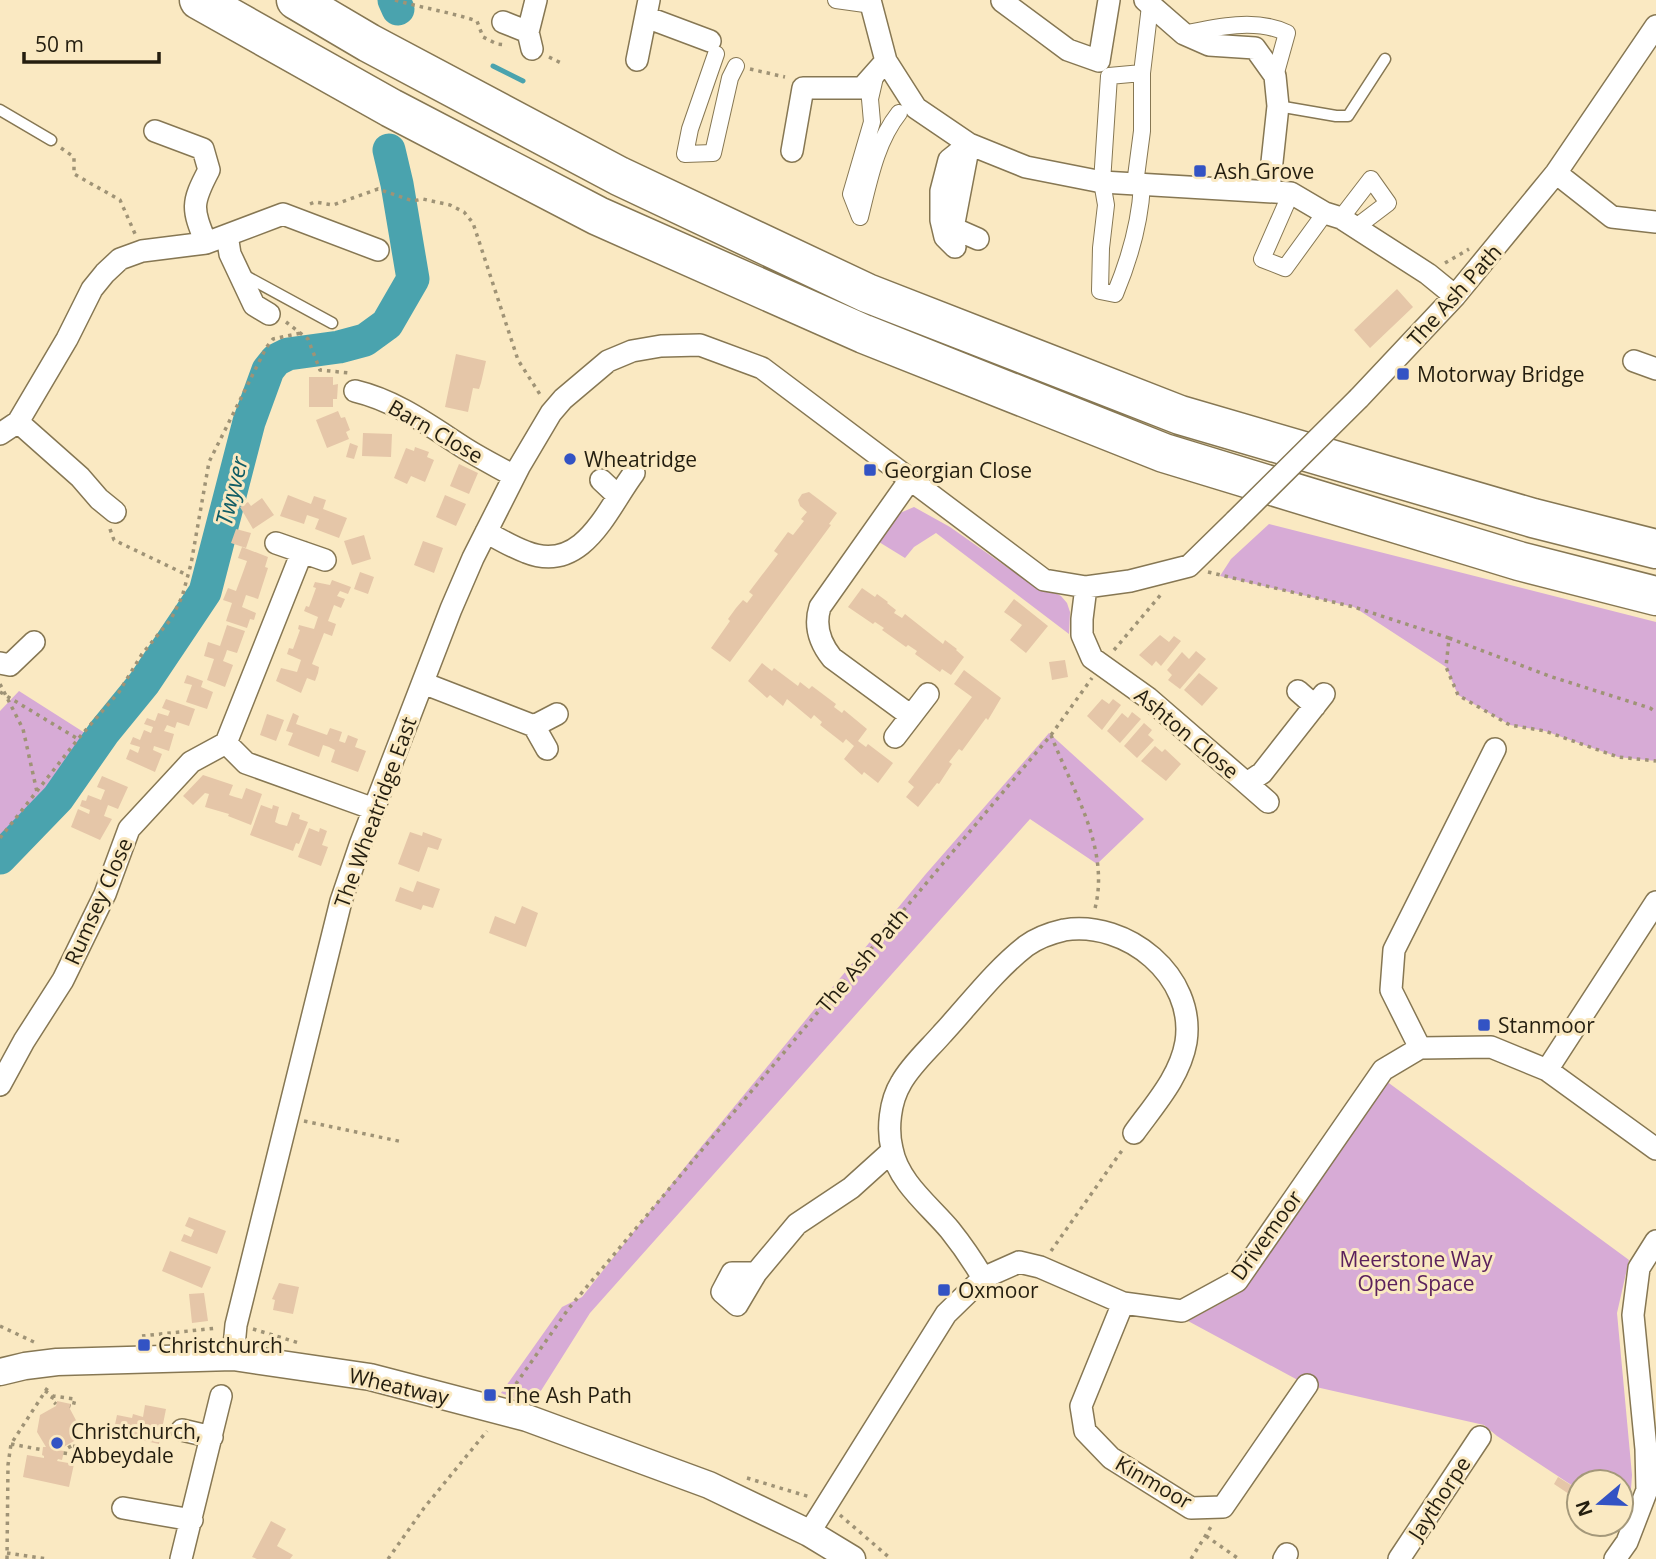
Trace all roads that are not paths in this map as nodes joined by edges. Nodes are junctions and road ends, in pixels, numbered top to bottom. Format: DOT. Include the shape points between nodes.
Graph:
graph roads {
  1 [pos="199,0"];
  2 [pos="296,0"];
  3 [pos="536,0"];
  4 [pos="836,0"];
  5 [pos="1109,0"];
  6 [pos="1002,1"];
  7 [pos="867,2"];
  8 [pos="1147,3"];
  9 [pos="648,8"];
  10 [pos="503,22"];
  11 [pos="1656,26"];
  12 [pos="1184,34"];
  13 [pos="713,47"];
  14 [pos="1385,59"];
  15 [pos="637,60"];
  16 [pos="736,65"];
  17 [pos="1142,73"];
  18 [pos="1275,76"];
  19 [pos="873,80"];
  20 [pos="1278,106"];
  21 [pos="0,110"];
  22 [pos="907,111"];
  23 [pos="155,131"];
  24 [pos="51,140"];
  25 [pos="969,144"];
  26 [pos="792,151"];
  27 [pos="1556,173"];
  28 [pos="1102,182"];
  29 [pos="1139,184"];
  30 [pos="1269,190"];
  31 [pos="1291,193"];
  32 [pos="1340,219"];
  33 [pos="1656,222"];
  34 [pos="227,235"];
  35 [pos="978,239"];
  36 [pos="206,243"];
  37 [pos="955,247"];
  38 [pos="378,250"];
  39 [pos="238,271"];
  40 [pos="1455,296"];
  41 [pos="269,314"];
  42 [pos="332,323"];
  43 [pos="1634,361"];
  44 [pos="1656,369"];
  45 [pos="355,391"];
  46 [pos="18,422"];
  47 [pos="0,434"];
  48 [pos="635,472"];
  49 [pos="514,476"];
  50 [pos="601,480"];
  51 [pos="909,481"];
  52 [pos="617,495"];
  53 [pos="109,500"];
  54 [pos="486,532"];
  55 [pos="276,543"];
  56 [pos="1656,549"];
  57 [pos="302,552"];
  58 [pos="324,560"];
  59 [pos="1086,587"];
  60 [pos="1656,596"];
  61 [pos="34,642"];
  62 [pos="0,663"];
  63 [pos="423,682"];
  64 [pos="1298,691"];
  65 [pos="928,694"];
  66 [pos="557,714"];
  67 [pos="911,716"];
  68 [pos="534,726"];
  69 [pos="895,737"];
  70 [pos="226,743"];
  71 [pos="547,749"];
  72 [pos="1484,756"];
  73 [pos="1244,781"];
  74 [pos="1268,802"];
  75 [pos="374,809"];
  76 [pos="1656,902"];
  77 [pos="1420,1048"];
  78 [pos="1547,1070"];
  79 [pos="0,1085"];
  80 [pos="1134,1133"];
  81 [pos="1656,1149"];
  82 [pos="892,1151"];
  83 [pos="1656,1241"];
  84 [pos="756,1273"];
  85 [pos="982,1278"];
  86 [pos="1123,1303"];
  87 [pos="233,1357"];
  88 [pos="0,1372"];
  89 [pos="1307,1385"];
  90 [pos="221,1396"];
  91 [pos="182,1430"];
  92 [pos="212,1437"];
  93 [pos="1467,1445"];
  94 [pos="1651,1491"];
  95 [pos="123,1508"];
  96 [pos="192,1520"];
  97 [pos="809,1533"];
  98 [pos="181,1559"];
  99 [pos="852,1559"];
  100 [pos="1399,1559"];
  101 [pos="1615,1559"];
  1 -- 60 [label="highway" via="391,108 598,216 863,334 1164,453 1518,561"];
  2 -- 56 [label="highway" via="619,176 867,293 1180,415"];
  3 -- 10 [label="street" via="530,41"];
  4 -- 7 [label="street"];
  5 -- 6 [label="street" via="1099,61 1068,50"];
  7 -- 19 [label="street"];
  8 -- 12 [label="street"];
  8 -- 17 [label="street"];
  9 -- 13 [label="street"];
  9 -- 15 [label="street"];
  11 -- 27 [label="street, The Ash Path"];
  12 -- 18 [label="street" via="1209,45 1255,48"];
  12 -- 18 [label="street" via="1217,27 1273,26 1287,33"];
  13 -- 16 [label="street" via="685,154 713,153"];
  14 -- 20 [label="lane" via="1348,116"];
  17 -- 28 [label="street" via="1109,76"];
  17 -- 29 [label="street"];
  18 -- 20 [label="street"];
  19 -- 22 [label="street"];
  19 -- 22 [label="street"];
  19 -- 22 [label="street" via="872,122 851,194 860,217 888,126"];
  19 -- 26 [label="street" via="794,83"];
  20 -- 30 [label="street"];
  21 -- 24 [label="lane"];
  22 -- 25 [label="street"];
  23 -- 36 [label="street" via="203,149 209,170 194,207"];
  25 -- 28 [label="street" via="1026,167"];
  25 -- 35 [label="street" via="953,228"];
  25 -- 37 [label="street" via="949,160 941,191 945,237"];
  27 -- 33 [label="street" via="1612,217"];
  27 -- 40 [label="street, The Ash Path"];
  28 -- 29 [label="street"];
  28 -- 29 [label="street" via="1107,205 1100,291 1115,294 1131,257 1141,212"];
  29 -- 30 [label="street"];
  30 -- 31 [label="street"];
  31 -- 32 [label="street"];
  31 -- 32 [label="street" via="1262,259 1285,268"];
  32 -- 40 [label="street"];
  34 -- 36 [label="street"];
  34 -- 38 [label="street" via="284,214"];
  34 -- 39 [label="street"];
  36 -- 46 [label="street" via="142,251 120,259 105,273"];
  39 -- 41 [label="street" via="254,305"];
  39 -- 42 [label="lane"];
  40 -- 59 [label="street, The Ash Path, bridge" via="1189,566"];
  43 -- 44 [label="street"];
  45 -- 49 [label="street, Barn Close" via="375,407 419,417"];
  46 -- 47 [label="street"];
  46 -- 53 [label="street"];
  48 -- 52 [label="street"];
  49 -- 51 [label="street, The Wheatridge East" via="562,399 608,361 632,351 700,345 762,368"];
  49 -- 54 [label="street, The Wheatridge East"];
  50 -- 52 [label="street"];
  51 -- 59 [label="street" via="1044,580"];
  51 -- 67 [label="street" via="820,607 817,623 832,658"];
  52 -- 54 [label="street" via="589,539 565,555 526,552"];
  54 -- 63 [label="street, The Wheatridge East"];
  55 -- 57 [label="street"];
  57 -- 58 [label="street"];
  57 -- 70 [label="street"];
  59 -- 73 [label="street, Ashton Close" via="1082,635 1088,650"];
  61 -- 62 [label="street" via="10,665"];
  63 -- 68 [label="street"];
  63 -- 75 [label="street, The Wheatridge East"];
  64 -- 73 [label="street, Ashton Close" via="1319,700 1262,773"];
  65 -- 67 [label="street"];
  66 -- 68 [label="street"];
  67 -- 69 [label="street"];
  68 -- 71 [label="street"];
  70 -- 75 [label="street" via="246,763"];
  70 -- 79 [label="street, Rumsey Close" via="191,762 130,829 63,980"];
  72 -- 77 [label="street" via="1394,950 1391,990"];
  73 -- 74 [label="street"];
  75 -- 87 [label="street, The Wheatridge East" via="341,901 236,1325"];
  76 -- 78 [label="street"];
  77 -- 78 [label="street, Drivemoor" via="1491,1047"];
  77 -- 86 [label="street, Drivemoor" via="1382,1070 1237,1281 1182,1311"];
  78 -- 81 [label="street, Drivemoor"];
  80 -- 82 [label="street" via="1172,1081 1186,1042 1186,1017 1180,995 1152,956 1128,940 1084,928 1063,930 1026,946 925,1053 901,1082 893,1102"];
  82 -- 84 [label="street" via="851,1188 797,1224"];
  82 -- 85 [label="street" via="902,1175 971,1257"];
  83 -- 94 [label="street" via="1639,1268 1633,1315"];
  85 -- 86 [label="street, Drivemoor" via="1018,1262"];
  85 -- 97 [label="street, Drivemoor" via="946,1314"];
  86 -- 89 [label="street, Kinmoor" via="1081,1406 1085,1432 1111,1458 1191,1508 1223,1507"];
  87 -- 88 [label="street, Wheatway" via="57,1363"];
  87 -- 97 [label="street, Wheatway" via="370,1377 500,1410 709,1485"];
  90 -- 92 [label="street"];
  91 -- 92 [label="street"];
  92 -- 96 [label="street"];
  93 -- 100 [label="street, Jaythorpe"];
  94 -- 101 [label="street"];
  95 -- 96 [label="street"];
  96 -- 98 [label="street"];
  97 -- 99 [label="street, Wheatway"];
}
